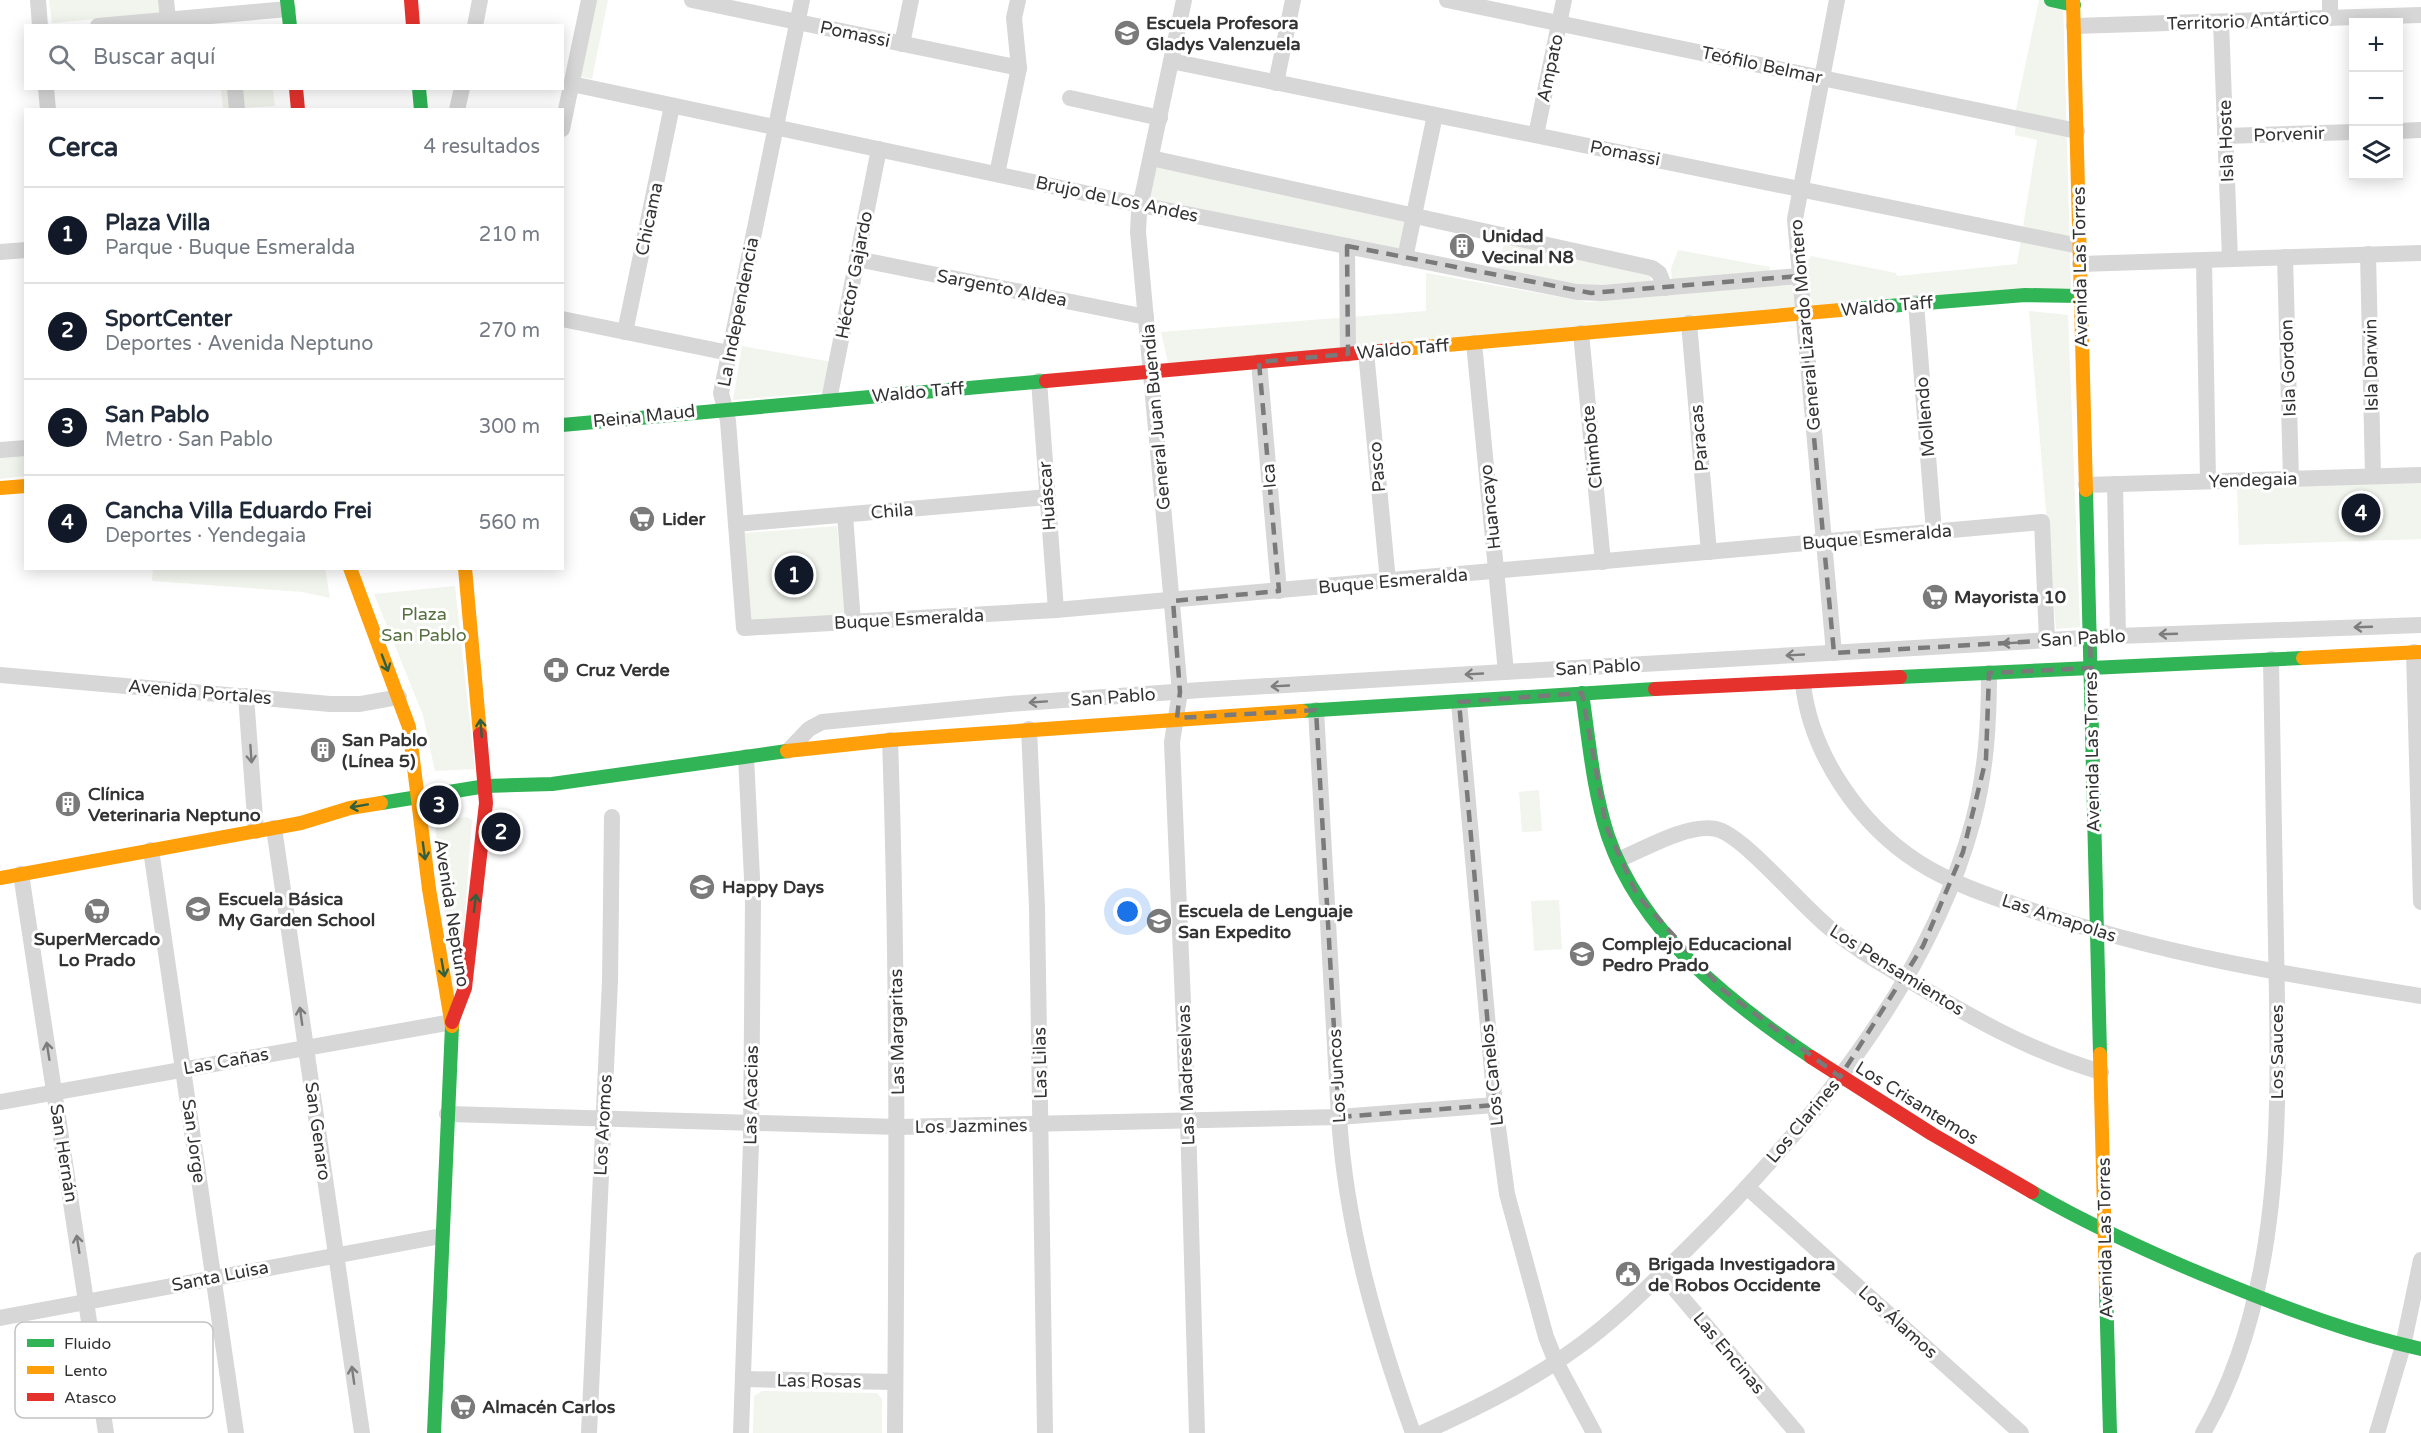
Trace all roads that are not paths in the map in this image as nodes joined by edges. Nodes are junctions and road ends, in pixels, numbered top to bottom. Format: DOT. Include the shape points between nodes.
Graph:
graph roads {
  1 [pos="38,0"];
  2 [pos="166,0"];
  3 [pos="411,0"];
  4 [pos="480,0"];
  5 [pos="589,0"];
  6 [pos="692,0"];
  7 [pos="802,0"];
  8 [pos="911,0"];
  9 [pos="1018,0"];
  10 [pos="1184,0"];
  11 [pos="1293,0"];
  12 [pos="1447,0"];
  13 [pos="1564,0"];
  14 [pos="1837,0"];
  15 [pos="2051,0"];
  16 [pos="2330,0"];
  17 [pos="2074,2"];
  18 [pos="288,12"];
  19 [pos="2421,15"];
  20 [pos="2330,18"];
  21 [pos="168,20"];
  22 [pos="228,20"];
  23 [pos="798,22"];
  24 [pos="2222,22"];
  25 [pos="1559,23"];
  26 [pos="40,24"];
  27 [pos="121,24"];
  28 [pos="413,24"];
  29 [pos="475,24"];
  30 [pos="2074,26"];
  31 [pos="902,44"];
  32 [pos="1172,61"];
  33 [pos="1019,68"];
  34 [pos="1822,78"];
  35 [pos="1276,83"];
  36 [pos="572,84"];
  37 [pos="46,90"];
  38 [pos="235,90"];
  39 [pos="296,90"];
  40 [pos="419,90"];
  41 [pos="462,90"];
  42 [pos="1071,98"];
  43 [pos="672,106"];
  44 [pos="48,108"];
  45 [pos="237,108"];
  46 [pos="298,108"];
  47 [pos="421,108"];
  48 [pos="457,108"];
  49 [pos="1435,115"];
  50 [pos="1160,118"];
  51 [pos="564,120"];
  52 [pos="776,128"];
  53 [pos="2421,130"];
  54 [pos="2077,131"];
  55 [pos="2403,131"];
  56 [pos="2349,132"];
  57 [pos="1536,135"];
  58 [pos="2226,136"];
  59 [pos="879,149"];
  60 [pos="1151,158"];
  61 [pos="997,174"];
  62 [pos="1799,189"];
  63 [pos="1141,204"];
  64 [pos="1414,216"];
  65 [pos="1347,246"];
  66 [pos="2079,246"];
  67 [pos="24,250"];
  68 [pos="0,252"];
  69 [pos="2421,253"];
  70 [pos="2368,255"];
  71 [pos="2285,257"];
  72 [pos="1405,258"];
  73 [pos="2230,259"];
  74 [pos="857,260"];
  75 [pos="2204,260"];
  76 [pos="2080,264"];
  77 [pos="1799,276"];
  78 [pos="1665,288"];
  79 [pos="2081,296"];
  80 [pos="1916,303"];
  81 [pos="1803,313"];
  82 [pos="1146,317"];
  83 [pos="564,319"];
  84 [pos="1689,323"];
  85 [pos="625,332"];
  86 [pos="1581,333"];
  87 [pos="1473,342"];
  88 [pos="1366,352"];
  89 [pos="729,353"];
  90 [pos="1348,354"];
  91 [pos="1259,362"];
  92 [pos="1151,371"];
  93 [pos="1039,381"];
  94 [pos="829,400"];
  95 [pos="724,408"];
  96 [pos="564,425"];
  97 [pos="24,448"];
  98 [pos="0,450"];
  99 [pos="2421,475"];
  100 [pos="2373,476"];
  101 [pos="2291,479"];
  102 [pos="2208,481"];
  103 [pos="2115,484"];
  104 [pos="2086,485"];
  105 [pos="24,486"];
  106 [pos="0,488"];
  107 [pos="1048,497"];
  108 [pos="845,515"];
  109 [pos="736,524"];
  110 [pos="1934,531"];
  111 [pos="1824,542"];
  112 [pos="1709,552"];
  113 [pos="1603,561"];
  114 [pos="351,570"];
  115 [pos="465,570"];
  116 [pos="1496,571"];
  117 [pos="1388,581"];
  118 [pos="1279,591"];
  119 [pos="1173,601"];
  120 [pos="1056,610"];
  121 [pos="853,622"];
  122 [pos="2421,625"];
  123 [pos="744,628"];
  124 [pos="2118,636"];
  125 [pos="2090,638"];
  126 [pos="2047,641"];
  127 [pos="2417,652"];
  128 [pos="1834,653"];
  129 [pos="2271,659"];
  130 [pos="2091,668"];
  131 [pos="1506,672"];
  132 [pos="1989,673"];
  133 [pos="0,675"];
  134 [pos="1803,684"];
  135 [pos="1180,692"];
  136 [pos="1582,693"];
  137 [pos="246,696"];
  138 [pos="399,697"];
  139 [pos="1460,702"];
  140 [pos="1316,710"];
  141 [pos="1177,718"];
  142 [pos="1029,729"];
  143 [pos="890,740"];
  144 [pos="788,751"];
  145 [pos="746,757"];
  146 [pos="552,784"];
  147 [pos="486,786"];
  148 [pos="417,796"];
  149 [pos="480,804"];
  150 [pos="612,817"];
  151 [pos="356,821"];
  152 [pos="301,823"];
  153 [pos="274,828"];
  154 [pos="256,831"];
  155 [pos="151,850"];
  156 [pos="1618,860"];
  157 [pos="21,874"];
  158 [pos="0,878"];
  159 [pos="1953,880"];
  160 [pos="2421,902"];
  161 [pos="2097,933"];
  162 [pos="2276,973"];
  163 [pos="1905,978"];
  164 [pos="2421,996"];
  165 [pos="452,1022"];
  166 [pos="305,1046"];
  167 [pos="183,1068"];
  168 [pos="2101,1072"];
  169 [pos="1840,1077"];
  170 [pos="55,1092"];
  171 [pos="0,1102"];
  172 [pos="1495,1106"];
  173 [pos="447,1114"];
  174 [pos="1339,1117"];
  175 [pos="603,1120"];
  176 [pos="1188,1121"];
  177 [pos="751,1125"];
  178 [pos="1042,1125"];
  179 [pos="898,1127"];
  180 [pos="1747,1187"];
  181 [pos="2105,1231"];
  182 [pos="441,1236"];
  183 [pos="336,1254"];
  184 [pos="2421,1260"];
  185 [pos="1662,1274"];
  186 [pos="213,1278"];
  187 [pos="2254,1296"];
  188 [pos="87,1301"];
  189 [pos="0,1318"];
  190 [pos="90,1322"];
  191 [pos="2403,1346"];
  192 [pos="2421,1349"];
  193 [pos="1556,1362"];
  194 [pos="743,1379"];
  195 [pos="895,1382"];
  196 [pos="104,1418"];
  197 [pos="106,1433"];
  198 [pos="236,1433"];
  199 [pos="362,1433"];
  200 [pos="434,1433"];
  201 [pos="589,1433"];
  202 [pos="741,1433"];
  203 [pos="895,1433"];
  204 [pos="1045,1433"];
  205 [pos="1197,1433"];
  206 [pos="1413,1433"];
  207 [pos="1422,1433"];
  208 [pos="1594,1433"];
  209 [pos="1797,1433"];
  210 [pos="2022,1433"];
  211 [pos="2110,1433"];
  212 [pos="2203,1433"];
  213 [pos="2377,1433"];
  1 -- 26 [label="street"];
  2 -- 21 [label="street"];
  3 -- 28 [label="main road"];
  4 -- 29 [label="street"];
  5 -- 36 [label="street"];
  6 -- 23 [label="street, Pomassi"];
  7 -- 23 [label="street, La Independencia"];
  8 -- 31 [label="street"];
  9 -- 33 [label="street" via="1014,18"];
  10 -- 32 [label="street, General Juan Buendía"];
  11 -- 35 [label="street"];
  12 -- 25 [label="street, Teófilo Belmar"];
  13 -- 25 [label="street, Ampato"];
  14 -- 34 [label="street, General Lizardo Montero"];
  15 -- 17 [label="main road"];
  16 -- 20 [label="street"];
  17 -- 30 [label="main road, Avenida Las Torres"];
  18 -- 22 [label="street"];
  19 -- 20 [label="street, Territorio Antártico"];
  20 -- 24 [label="street, Territorio Antártico"];
  21 -- 22 [label="street"];
  21 -- 27 [label="street"];
  23 -- 31 [label="street, Pomassi"];
  23 -- 52 [label="street, La Independencia"];
  24 -- 30 [label="street, Territorio Antártico"];
  24 -- 58 [label="street, Isla Hoste"];
  25 -- 34 [label="street, Teófilo Belmar"];
  25 -- 57 [label="street, Ampato"];
  30 -- 54 [label="main road, Avenida Las Torres"];
  31 -- 33 [label="street, Pomassi"];
  32 -- 35 [label="street, Pomassi"];
  32 -- 50 [label="street, General Juan Buendía"];
  33 -- 61 [label="street"];
  34 -- 54 [label="street, Teófilo Belmar"];
  34 -- 62 [label="street, General Lizardo Montero"];
  35 -- 49 [label="street, Pomassi"];
  36 -- 43 [label="street, Brujo de Los Andes"];
  36 -- 51 [label="street"];
  37 -- 44 [label="street"];
  38 -- 45 [label="street"];
  39 -- 46 [label="main road"];
  40 -- 47 [label="main road"];
  41 -- 48 [label="street"];
  42 -- 50 [label="street"];
  43 -- 52 [label="street, Brujo de Los Andes"];
  43 -- 85 [label="street, Chicama"];
  49 -- 57 [label="street, Pomassi"];
  49 -- 64 [label="street"];
  50 -- 60 [label="street, General Juan Buendía"];
  52 -- 59 [label="street, Brujo de Los Andes"];
  52 -- 89 [label="street, La Independencia"];
  53 -- 55 [label="street"];
  54 -- 66 [label="main road, Avenida Las Torres"];
  56 -- 58 [label="street, Porvenir"];
  57 -- 62 [label="street, Pomassi"];
  58 -- 73 [label="street, Isla Hoste"];
  59 -- 61 [label="street, Brujo de Los Andes"];
  59 -- 74 [label="street, Héctor Gajardo"];
  60 -- 63 [label="street, General Juan Buendía"];
  60 -- 64 [label="street"];
  61 -- 63 [label="street, Brujo de Los Andes"];
  62 -- 66 [label="street, Pomassi"];
  62 -- 77 [label="street, General Lizardo Montero" via="1795,219"];
  63 -- 65 [label="street, Brujo de Los Andes"];
  63 -- 82 [label="street, General Juan Buendía" via="1138,232"];
  64 -- 72 [label="street"];
  64 -- 78 [label="street" via="1652,268 1659,273"];
  65 -- 72 [label="street, Brujo de Los Andes"];
  65 -- 90 [label="street"];
  66 -- 76 [label="main road, Avenida Las Torres"];
  67 -- 68 [label="street"];
  69 -- 70 [label="street"];
  70 -- 71 [label="street"];
  70 -- 100 [label="street, Isla Darwin"];
  71 -- 73 [label="street"];
  71 -- 101 [label="street, Isla Gordon"];
  72 -- 78 [label="street, Brujo de Los Andes" via="1577,292"];
  73 -- 75 [label="street"];
  74 -- 82 [label="street, Sargento Aldea"];
  74 -- 94 [label="street, Héctor Gajardo"];
  75 -- 76 [label="street"];
  75 -- 102 [label="street"];
  76 -- 79 [label="main road, Avenida Las Torres"];
  77 -- 78 [label="street, Brujo de Los Andes"];
  77 -- 81 [label="street, General Lizardo Montero"];
  79 -- 80 [label="main road, Waldo Taff" via="2025,295"];
  79 -- 104 [label="main road, Avenida Las Torres"];
  80 -- 81 [label="main road, Waldo Taff"];
  80 -- 110 [label="street, Mollendo"];
  81 -- 84 [label="main road, Waldo Taff"];
  81 -- 111 [label="street, General Lizardo Montero"];
  82 -- 92 [label="street, General Juan Buendía"];
  83 -- 85 [label="street"];
  84 -- 86 [label="main road, Waldo Taff"];
  84 -- 112 [label="street, Paracas"];
  85 -- 89 [label="street"];
  86 -- 87 [label="main road, Waldo Taff"];
  86 -- 113 [label="street, Chimbote"];
  87 -- 88 [label="main road, Waldo Taff"];
  87 -- 116 [label="street, Huancayo"];
  88 -- 90 [label="main road, Waldo Taff"];
  88 -- 117 [label="street, Pasco"];
  89 -- 95 [label="street, La Independencia" via="721,393"];
  90 -- 91 [label="main road, Waldo Taff"];
  91 -- 92 [label="main road, Waldo Taff"];
  91 -- 118 [label="street, Ica"];
  92 -- 93 [label="main road, Waldo Taff"];
  92 -- 119 [label="street, General Juan Buendía"];
  93 -- 94 [label="main road, Waldo Taff"];
  93 -- 107 [label="street, Huáscar"];
  94 -- 95 [label="main road, Waldo Taff"];
  95 -- 96 [label="main road, Reina Maud"];
  95 -- 109 [label="street, La Independencia"];
  97 -- 98 [label="street"];
  99 -- 100 [label="street, Yendegaia"];
  100 -- 101 [label="street, Yendegaia"];
  101 -- 102 [label="street, Yendegaia"];
  102 -- 103 [label="street, Yendegaia"];
  103 -- 104 [label="street, Yendegaia"];
  103 -- 124 [label="street"];
  104 -- 125 [label="main road, Avenida Las Torres"];
  105 -- 106 [label="main road"];
  107 -- 108 [label="street, Chila"];
  107 -- 120 [label="street, Huáscar"];
  108 -- 109 [label="street, Chila"];
  108 -- 121 [label="street"];
  109 -- 123 [label="street, La Independencia"];
  110 -- 111 [label="street, Buque Esmeralda"];
  110 -- 126 [label="street, Buque Esmeralda" via="2042,522"];
  111 -- 112 [label="street, Buque Esmeralda"];
  111 -- 128 [label="street, General Lizardo Montero"];
  112 -- 113 [label="street, Buque Esmeralda"];
  113 -- 116 [label="street, Buque Esmeralda"];
  114 -- 138 [label="main road, Avenida Neptuno, one-way"];
  147 -- 115 [label="main road, Avenida Neptuno, one-way"];
  116 -- 117 [label="street, Buque Esmeralda"];
  116 -- 131 [label="street, Huancayo"];
  117 -- 118 [label="street, Buque Esmeralda"];
  118 -- 119 [label="street, Buque Esmeralda"];
  119 -- 120 [label="street, Buque Esmeralda"];
  119 -- 135 [label="street, General Juan Buendía"];
  120 -- 121 [label="street, Buque Esmeralda"];
  121 -- 123 [label="street, Buque Esmeralda"];
  122 -- 124 [label="street, San Pablo, one-way"];
  124 -- 125 [label="street, San Pablo"];
  125 -- 126 [label="street, San Pablo"];
  125 -- 130 [label="main road, Avenida Las Torres"];
  126 -- 128 [label="street, San Pablo, one-way"];
  127 -- 129 [label="main road, San Pablo"];
  127 -- 160 [label="street"];
  128 -- 131 [label="street, San Pablo, one-way"];
  129 -- 130 [label="main road, San Pablo"];
  129 -- 162 [label="street, Los Sauces"];
  130 -- 132 [label="main road, San Pablo"];
  130 -- 161 [label="main road, Avenida Las Torres"];
  131 -- 135 [label="street, San Pablo, one-way"];
  132 -- 134 [label="main road, San Pablo"];
  132 -- 159 [label="street, Los Clarines" via="1986,759 1972,823"];
  133 -- 137 [label="street, Avenida Portales"];
  134 -- 136 [label="main road, San Pablo"];
  134 -- 159 [label="street, Las Amapolas" via="1808,710 1825,752 1861,812 1904,852"];
  135 -- 141 [label="street, General Juan Buendía"];
  135 -- 144 [label="street, San Pablo, one-way" via="832,720 816,724"];
  136 -- 139 [label="main road, San Pablo"];
  136 -- 156 [label="main road, Los Crisantemos" via="1602,809"];
  137 -- 138 [label="street, Avenida Portales" via="345,705"];
  137 -- 154 [label="street, one-way"];
  138 -- 148 [label="main road, Avenida Neptuno" via="412,742"];
  139 -- 140 [label="main road, San Pablo"];
  139 -- 172 [label="street, Los Canelos"];
  140 -- 141 [label="main road, San Pablo"];
  140 -- 174 [label="street, Los Juncos"];
  141 -- 142 [label="main road, San Pablo"];
  141 -- 176 [label="street, Las Madreselvas" via="1172,741"];
  142 -- 143 [label="main road, San Pablo"];
  142 -- 178 [label="street, Las Lilas"];
  143 -- 144 [label="main road, San Pablo"];
  143 -- 179 [label="street, Las Margaritas"];
  144 -- 145 [label="main road, San Pablo"];
  145 -- 146 [label="main road, San Pablo"];
  145 -- 177 [label="street, Las Acacias" via="753,898"];
  146 -- 147 [label="main road, San Pablo"];
  146 -- 149 [label="main road, San Pablo" via="521,796"];
  147 -- 148 [label="main road, San Pablo"];
  147 -- 149 [label="main road, Avenida Neptuno"];
  148 -- 152 [label="main road, San Pablo, one-way" via="350,808"];
  148 -- 165 [label="main road, Avenida Neptuno, one-way"];
  165 -- 149 [label="main road, Avenida Neptuno, one-way" via="465,988"];
  150 -- 175 [label="street, Los Aromos"];
  151 -- 152 [label="main road, San Pablo"];
  152 -- 153 [label="main road, San Pablo"];
  153 -- 154 [label="main road, San Pablo"];
  166 -- 153 [label="street, San Genaro, one-way"];
  154 -- 155 [label="main road, San Pablo"];
  155 -- 157 [label="main road, San Pablo"];
  155 -- 167 [label="street, San Jorge"];
  156 -- 163 [label="street, Los Pensamientos" via="1692,830 1726,832 1830,929"];
  156 -- 169 [label="main road, Los Crisantemos" via="1637,895 1700,969 1747,1011"];
  157 -- 158 [label="main road, San Pablo"];
  170 -- 157 [label="street, San Hernán, one-way"];
  159 -- 161 [label="street, Las Amapolas"];
  159 -- 163 [label="street, Los Clarines"];
  161 -- 162 [label="street, Las Amapolas"];
  161 -- 168 [label="main road, Avenida Las Torres"];
  162 -- 164 [label="street, Las Amapolas"];
  162 -- 187 [label="street, Los Sauces" via="2278,1111 2266,1232"];
  163 -- 168 [label="street, Los Pensamientos" via="2018,1042"];
  163 -- 169 [label="street, Los Clarines"];
  165 -- 166 [label="street, Las Cañas"];
  165 -- 173 [label="main road, Avenida Neptuno"];
  166 -- 167 [label="street, Las Cañas"];
  166 -- 183 [label="street, San Genaro"];
  167 -- 170 [label="street, Las Cañas"];
  167 -- 186 [label="street, San Jorge"];
  168 -- 181 [label="main road, Avenida Las Torres"];
  169 -- 180 [label="street, Los Clarines"];
  169 -- 181 [label="main road, Los Crisantemos" via="1988,1168"];
  170 -- 171 [label="street, Las Cañas"];
  188 -- 170 [label="street, San Hernán, one-way"];
  172 -- 174 [label="street, Los Jazmines"];
  172 -- 193 [label="street, Los Canelos" via="1512,1219"];
  173 -- 175 [label="street, Los Jazmines"];
  173 -- 182 [label="main road, Avenida Neptuno"];
  174 -- 176 [label="street, Los Jazmines"];
  174 -- 206 [label="street, Los Juncos" via="1361,1269"];
  175 -- 177 [label="street, Los Jazmines"];
  175 -- 201 [label="street, Los Aromos"];
  176 -- 178 [label="street, Los Jazmines"];
  176 -- 205 [label="street, Las Madreselvas"];
  177 -- 179 [label="street, Los Jazmines"];
  177 -- 194 [label="street, Las Acacias"];
  178 -- 179 [label="street, Los Jazmines"];
  178 -- 204 [label="street, Las Lilas"];
  179 -- 195 [label="street, Las Margaritas"];
  180 -- 185 [label="street, Los Clarines"];
  180 -- 210 [label="street, Los Álamos"];
  181 -- 187 [label="main road, Los Crisantemos"];
  181 -- 211 [label="main road, Avenida Las Torres"];
  182 -- 183 [label="street, Santa Luisa"];
  182 -- 200 [label="main road, Avenida Neptuno"];
  183 -- 186 [label="street, Santa Luisa"];
  199 -- 183 [label="street, San Genaro, one-way"];
  184 -- 191 [label="street"];
  185 -- 193 [label="street, Los Clarines" via="1597,1332"];
  185 -- 209 [label="street, Las Encinas"];
  186 -- 188 [label="street, Santa Luisa"];
  186 -- 198 [label="street, San Jorge"];
  187 -- 191 [label="main road, Los Crisantemos"];
  187 -- 212 [label="street, Los Sauces" via="2231,1374"];
  188 -- 189 [label="street, Santa Luisa"];
  188 -- 190 [label="street, San Hernán"];
  191 -- 192 [label="main road, Los Crisantemos"];
  191 -- 213 [label="street"];
  193 -- 207 [label="street, Los Clarines"];
  193 -- 208 [label="street, Los Canelos"];
  194 -- 195 [label="street, Las Rosas"];
  194 -- 202 [label="street, Las Acacias"];
  195 -- 203 [label="street, Las Margaritas"];
  196 -- 197 [label="street, San Hernán"];
}
